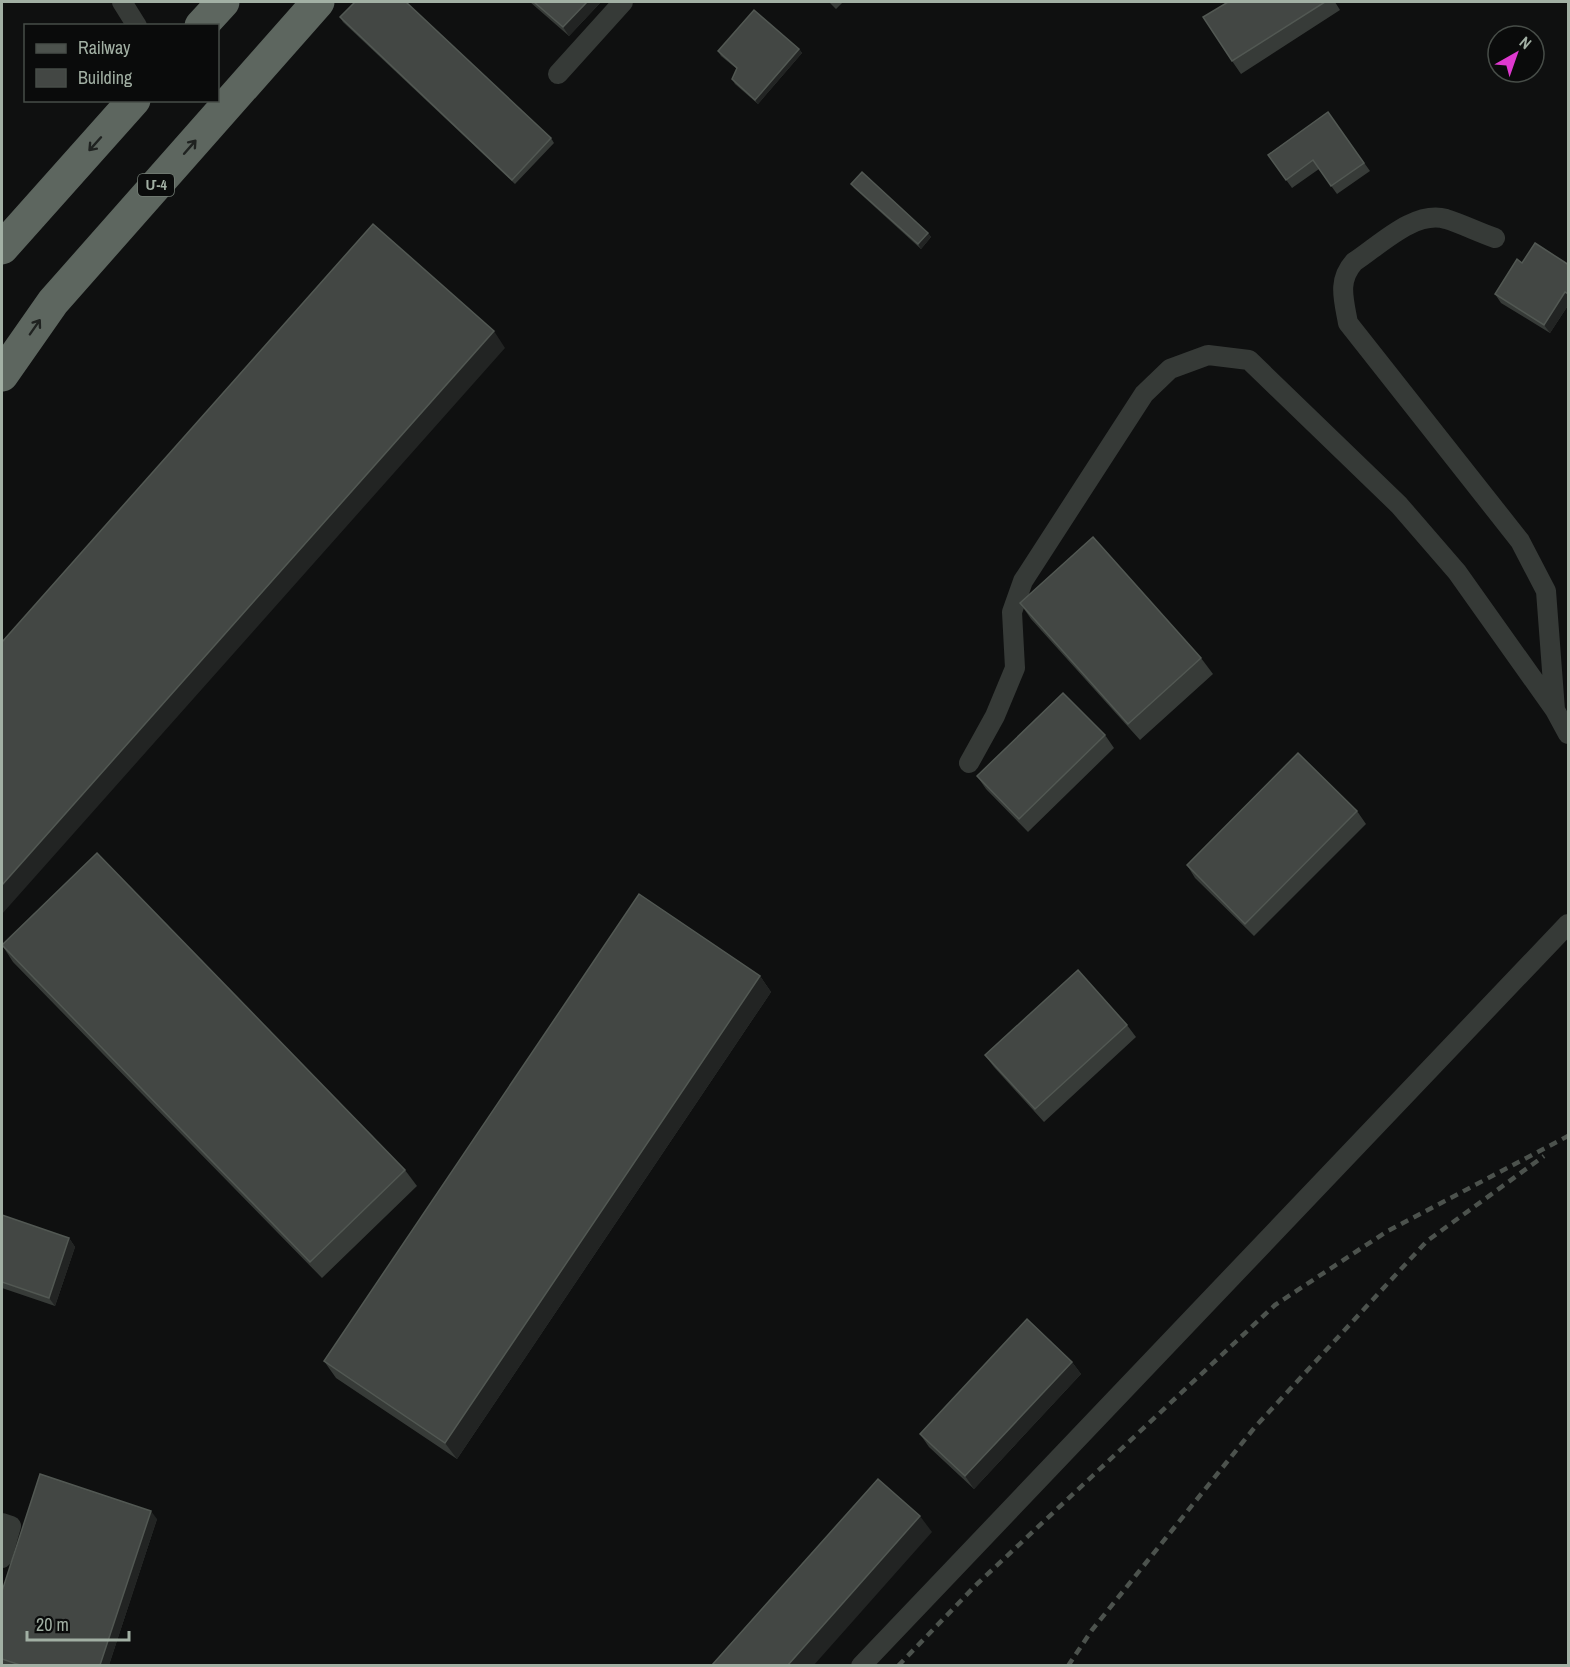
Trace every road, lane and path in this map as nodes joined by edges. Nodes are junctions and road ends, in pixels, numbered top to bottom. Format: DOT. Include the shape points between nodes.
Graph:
graph roads {
  1 [pos="122,2"];
  2 [pos="223,2"];
  3 [pos="318,2"];
  4 [pos="623,2"];
  5 [pos="136,24"];
  6 [pos="203,24"];
  7 [pos="558,74"];
  8 [pos="132,102"];
  9 [pos="1494,238"];
  10 [pos="2,248"];
  11 [pos="2,375"];
  12 [pos="1555,710"];
  13 [pos="1569,734"];
  14 [pos="969,763"];
  15 [pos="1569,924"];
  16 [pos="2,1523"];
  17 [pos="2,1558"];
  18 [pos="861,1665"];
  1 -- 5 [label="lane"];
  2 -- 6 [label="highway"];
  11 -- 3 [label="highway, Մ-4, one-way" via="53,302"];
  4 -- 7 [label="lane"];
  8 -- 10 [label="highway, one-way"];
  9 -- 12 [label="lane" via="1444,218 1417,220 1354,262 1341,287 1348,323 1520,540 1546,591"];
  12 -- 13 [label="lane"];
  12 -- 14 [label="lane" via="1457,572 1399,505 1250,360 1208,355 1170,369 1144,394 1023,581 1012,612 1015,668"];
  15 -- 18 [label="lane"];
  16 -- 17 [label="lane" via="11,1526"];
}
